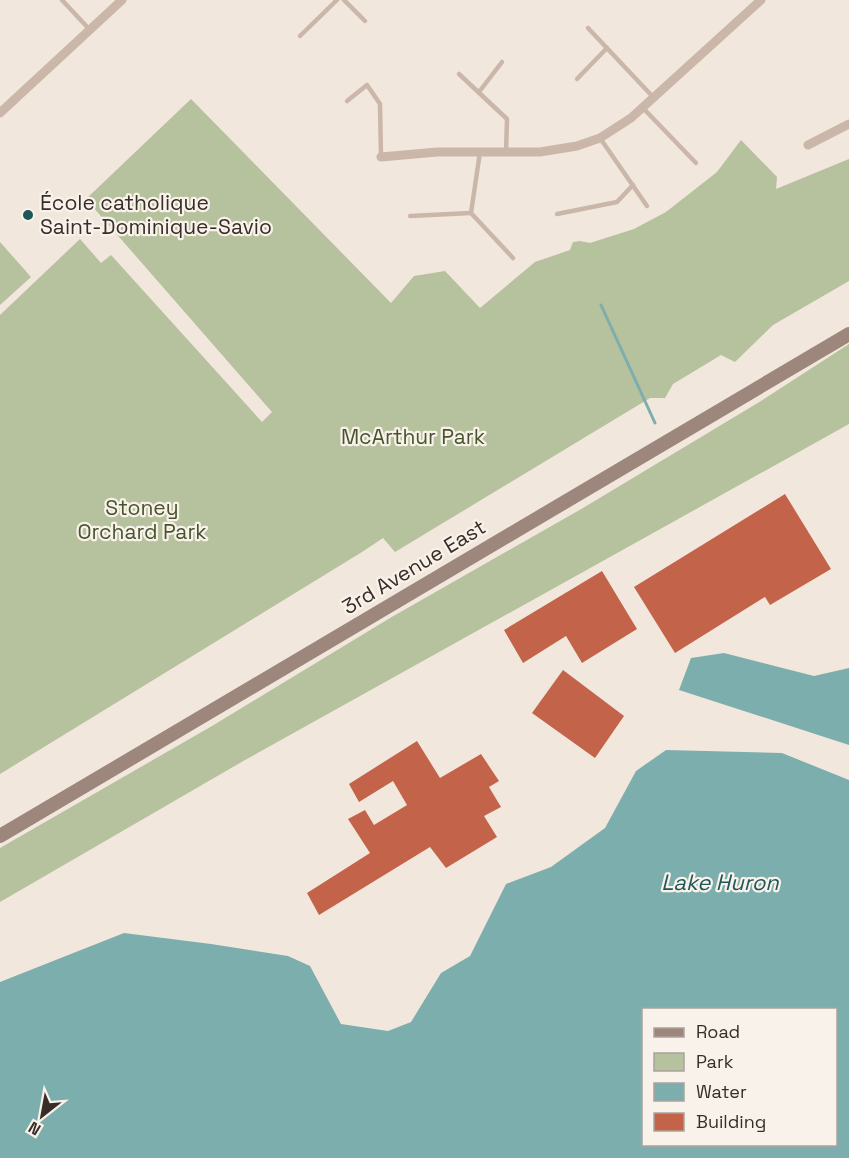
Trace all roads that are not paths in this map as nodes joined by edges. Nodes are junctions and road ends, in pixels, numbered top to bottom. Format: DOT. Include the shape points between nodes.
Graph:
graph roads {
  1 [pos="62,0"];
  2 [pos="122,0"];
  3 [pos="337,0"];
  4 [pos="344,0"];
  5 [pos="761,0"];
  6 [pos="365,21"];
  7 [pos="588,28"];
  8 [pos="90,30"];
  9 [pos="300,36"];
  10 [pos="607,48"];
  11 [pos="502,62"];
  12 [pos="459,74"];
  13 [pos="577,79"];
  14 [pos="479,93"];
  15 [pos="654,98"];
  16 [pos="347,101"];
  17 [pos="643,108"];
  18 [pos="0,113"];
  19 [pos="849,123"];
  20 [pos="600,138"];
  21 [pos="808,145"];
  22 [pos="480,152"];
  23 [pos="506,152"];
  24 [pos="381,157"];
  25 [pos="696,163"];
  26 [pos="633,185"];
  27 [pos="647,206"];
  28 [pos="471,213"];
  29 [pos="557,214"];
  30 [pos="410,216"];
  31 [pos="513,258"];
  32 [pos="849,334"];
  33 [pos="0,836"];
  1 -- 8 [label="lane"];
  2 -- 8 [label="street"];
  3 -- 9 [label="lane"];
  4 -- 6 [label="lane"];
  5 -- 15 [label="street"];
  7 -- 10 [label="lane"];
  8 -- 18 [label="street"];
  10 -- 13 [label="lane"];
  10 -- 15 [label="lane"];
  11 -- 14 [label="lane"];
  12 -- 14 [label="lane"];
  14 -- 23 [label="lane" via="507,119"];
  15 -- 17 [label="street"];
  16 -- 24 [label="lane" via="367,85 380,104"];
  17 -- 20 [label="street"];
  17 -- 25 [label="lane"];
  19 -- 21 [label="street"];
  20 -- 23 [label="street" via="540,152"];
  20 -- 26 [label="lane"];
  22 -- 23 [label="street"];
  22 -- 24 [label="street"];
  22 -- 28 [label="lane"];
  26 -- 27 [label="lane"];
  26 -- 29 [label="lane" via="617,202"];
  28 -- 30 [label="lane"];
  28 -- 31 [label="lane"];
  32 -- 33 [label="main road, 3rd Avenue East"];
}
